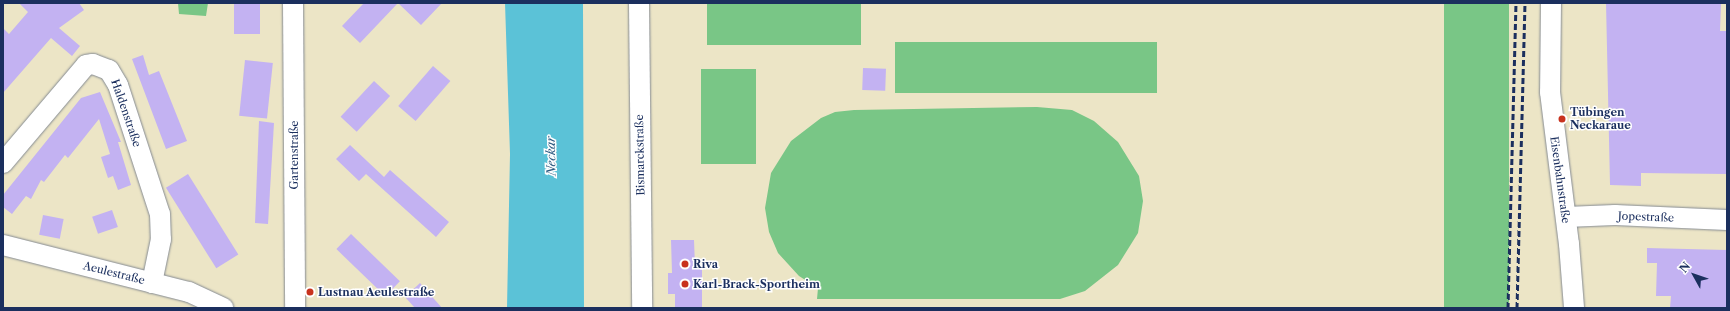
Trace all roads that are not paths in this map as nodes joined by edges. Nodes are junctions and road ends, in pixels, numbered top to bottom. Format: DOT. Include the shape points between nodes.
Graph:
graph roads {
  1 [pos="293,3"];
  2 [pos="639,3"];
  3 [pos="1551,3"];
  4 [pos="3,163"];
  5 [pos="1566,217"];
  6 [pos="1727,220"];
  7 [pos="3,245"];
  8 [pos="152,282"];
  9 [pos="223,308"];
  10 [pos="295,308"];
  11 [pos="642,308"];
  12 [pos="1574,308"];
  1 -- 10 [label="street, Gartenstraße"];
  2 -- 11 [label="street, Bismarckstraße"];
  3 -- 5 [label="street, Eisenbahnstraße" via="1550,92"];
  4 -- 8 [label="street, Haldenstraße" via="86,65 93,64 109,70 118,85 160,214 160,250"];
  5 -- 6 [label="street, Jopestraße" via="1615,215"];
  5 -- 12 [label="street, Eisenbahnstraße"];
  7 -- 8 [label="street, Aeulestraße"];
  8 -- 9 [label="street, Aeulestraße" via="189,292"];
}
